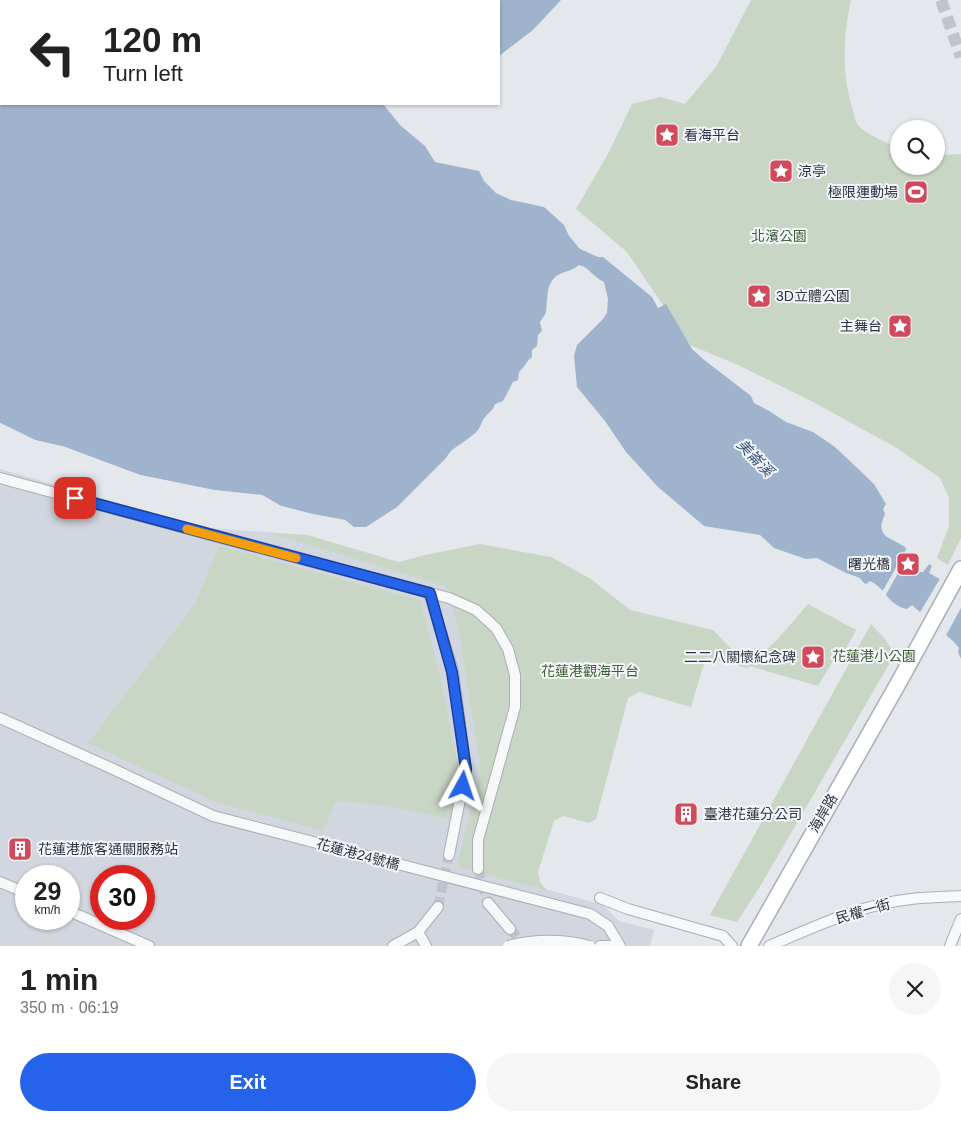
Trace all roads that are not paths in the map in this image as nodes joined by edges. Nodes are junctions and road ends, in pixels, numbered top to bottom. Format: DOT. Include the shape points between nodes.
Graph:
graph roads {
  1 [pos="0,478"];
  2 [pos="961,569"];
  3 [pos="430,593"];
  4 [pos="0,718"];
  5 [pos="449,855"];
  6 [pos="478,869"];
  7 [pos="0,882"];
  8 [pos="15,888"];
  9 [pos="961,896"];
  10 [pos="600,898"];
  11 [pos="488,903"];
  12 [pos="438,907"];
  13 [pos="80,917"];
  14 [pos="961,920"];
  15 [pos="510,929"];
  16 [pos="418,932"];
  17 [pos="149,946"];
  18 [pos="393,946"];
  19 [pos="426,946"];
  20 [pos="508,946"];
  21 [pos="590,946"];
  22 [pos="600,946"];
  23 [pos="621,946"];
  24 [pos="732,946"];
  25 [pos="749,946"];
  26 [pos="769,946"];
  27 [pos="950,946"];
  1 -- 3 [label="street"];
  2 -- 25 [label="main road, 海岸路"];
  3 -- 5 [label="street" via="452,672 466,769"];
  3 -- 6 [label="street" via="476,610 496,628 508,649 515,675 515,707 478,840"];
  4 -- 23 [label="street, 花蓮港24號橋, bridge" via="212,816 590,914 608,926"];
  7 -- 8 [label="street"];
  9 -- 26 [label="street, 民權一街" via="909,899 871,907"];
  10 -- 24 [label="street" via="723,936"];
  11 -- 15 [label="street"];
  12 -- 16 [label="street"];
  13 -- 17 [label="street"];
  14 -- 27 [label="street"];
  16 -- 18 [label="street"];
  16 -- 19 [label="street"];
  20 -- 21 [label="street, bridge" via="548,940"];
  22 -- 23 [label="street"];
}
